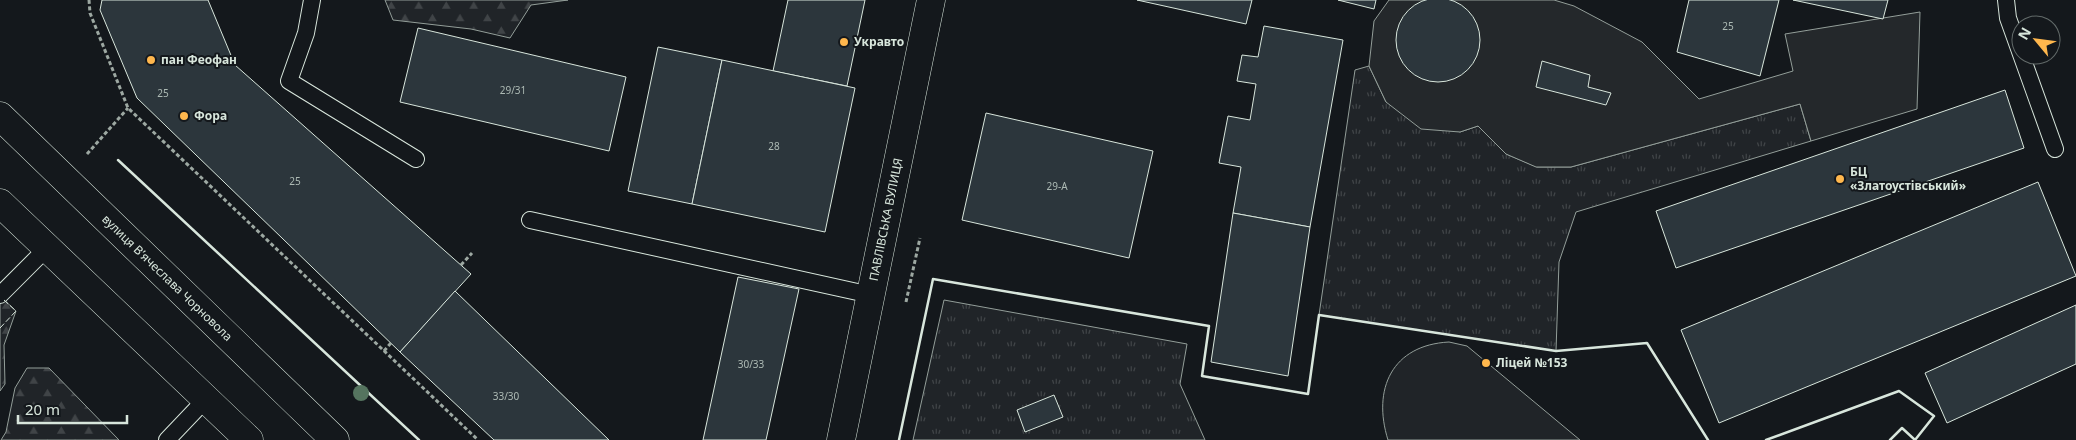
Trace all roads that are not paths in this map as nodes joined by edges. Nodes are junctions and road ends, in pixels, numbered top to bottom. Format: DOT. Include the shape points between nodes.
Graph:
graph roads {
  1 [pos="312,0"];
  2 [pos="931,0"];
  3 [pos="2006,0"];
  4 [pos="0,116"];
  5 [pos="2055,149"];
  6 [pos="416,159"];
  7 [pos="0,203"];
  8 [pos="530,220"];
  9 [pos="47,248"];
  10 [pos="871,295"];
  11 [pos="0,296"];
  12 [pos="206,399"];
  13 [pos="167,440"];
  14 [pos="249,440"];
  15 [pos="335,440"];
  16 [pos="841,440"];
  1 -- 6 [label="lane" via="306,32 289,81"];
  2 -- 10 [label="main road, ПАВЛІВСЬКА ВУЛИЦЯ"];
  3 -- 5 [label="lane" via="2008,18"];
  4 -- 15 [label="main road, вулиця Вʼячеслава Чорновола"];
  7 -- 9 [label="main road"];
  8 -- 10 [label="lane"];
  9 -- 11 [label="lane"];
  9 -- 12 [label="main road"];
  10 -- 16 [label="main road, ПАВЛІВСЬКА ВУЛИЦЯ"];
  12 -- 13 [label="lane"];
  12 -- 14 [label="main road"];
}
